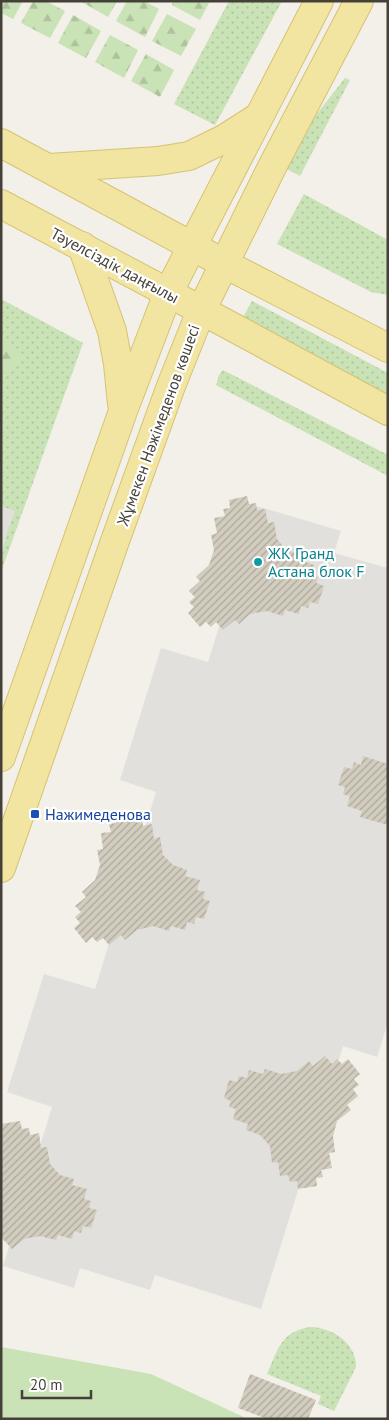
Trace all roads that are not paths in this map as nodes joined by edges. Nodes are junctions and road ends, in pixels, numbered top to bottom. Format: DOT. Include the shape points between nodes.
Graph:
graph roads {
  1 [pos="319,1"];
  2 [pos="359,1"];
  3 [pos="258,117"];
  4 [pos="1,143"];
  5 [pos="48,168"];
  6 [pos="1,204"];
  7 [pos="192,245"];
  8 [pos="82,246"];
  9 [pos="225,264"];
  10 [pos="168,293"];
  11 [pos="201,311"];
  12 [pos="388,348"];
  13 [pos="388,411"];
  14 [pos="122,412"];
  15 [pos="1,757"];
  16 [pos="1,868"];
  1 -- 3 [label="main road"];
  2 -- 9 [label="main road, Жұмекен Нәжімеденов көшесі"];
  3 -- 5 [label="main road" via="189,156"];
  3 -- 7 [label="main road"];
  4 -- 5 [label="main road"];
  5 -- 7 [label="main road"];
  6 -- 8 [label="main road, Тәуелсіздік даңғылы"];
  7 -- 9 [label="main road"];
  7 -- 10 [label="main road"];
  8 -- 10 [label="main road, Тәуелсіздік даңғылы"];
  8 -- 14 [label="main road" via="112,331"];
  9 -- 11 [label="main road, Жұмекен Нәжімеденов көшесі"];
  9 -- 12 [label="main road"];
  10 -- 11 [label="main road, Тәуелсіздік даңғылы"];
  10 -- 14 [label="main road"];
  11 -- 13 [label="main road, Тәуелсіздік даңғылы"];
  11 -- 16 [label="main road, Жұмекен Нәжімеденов көшесі" via="115,541"];
  14 -- 15 [label="main road"];
}
